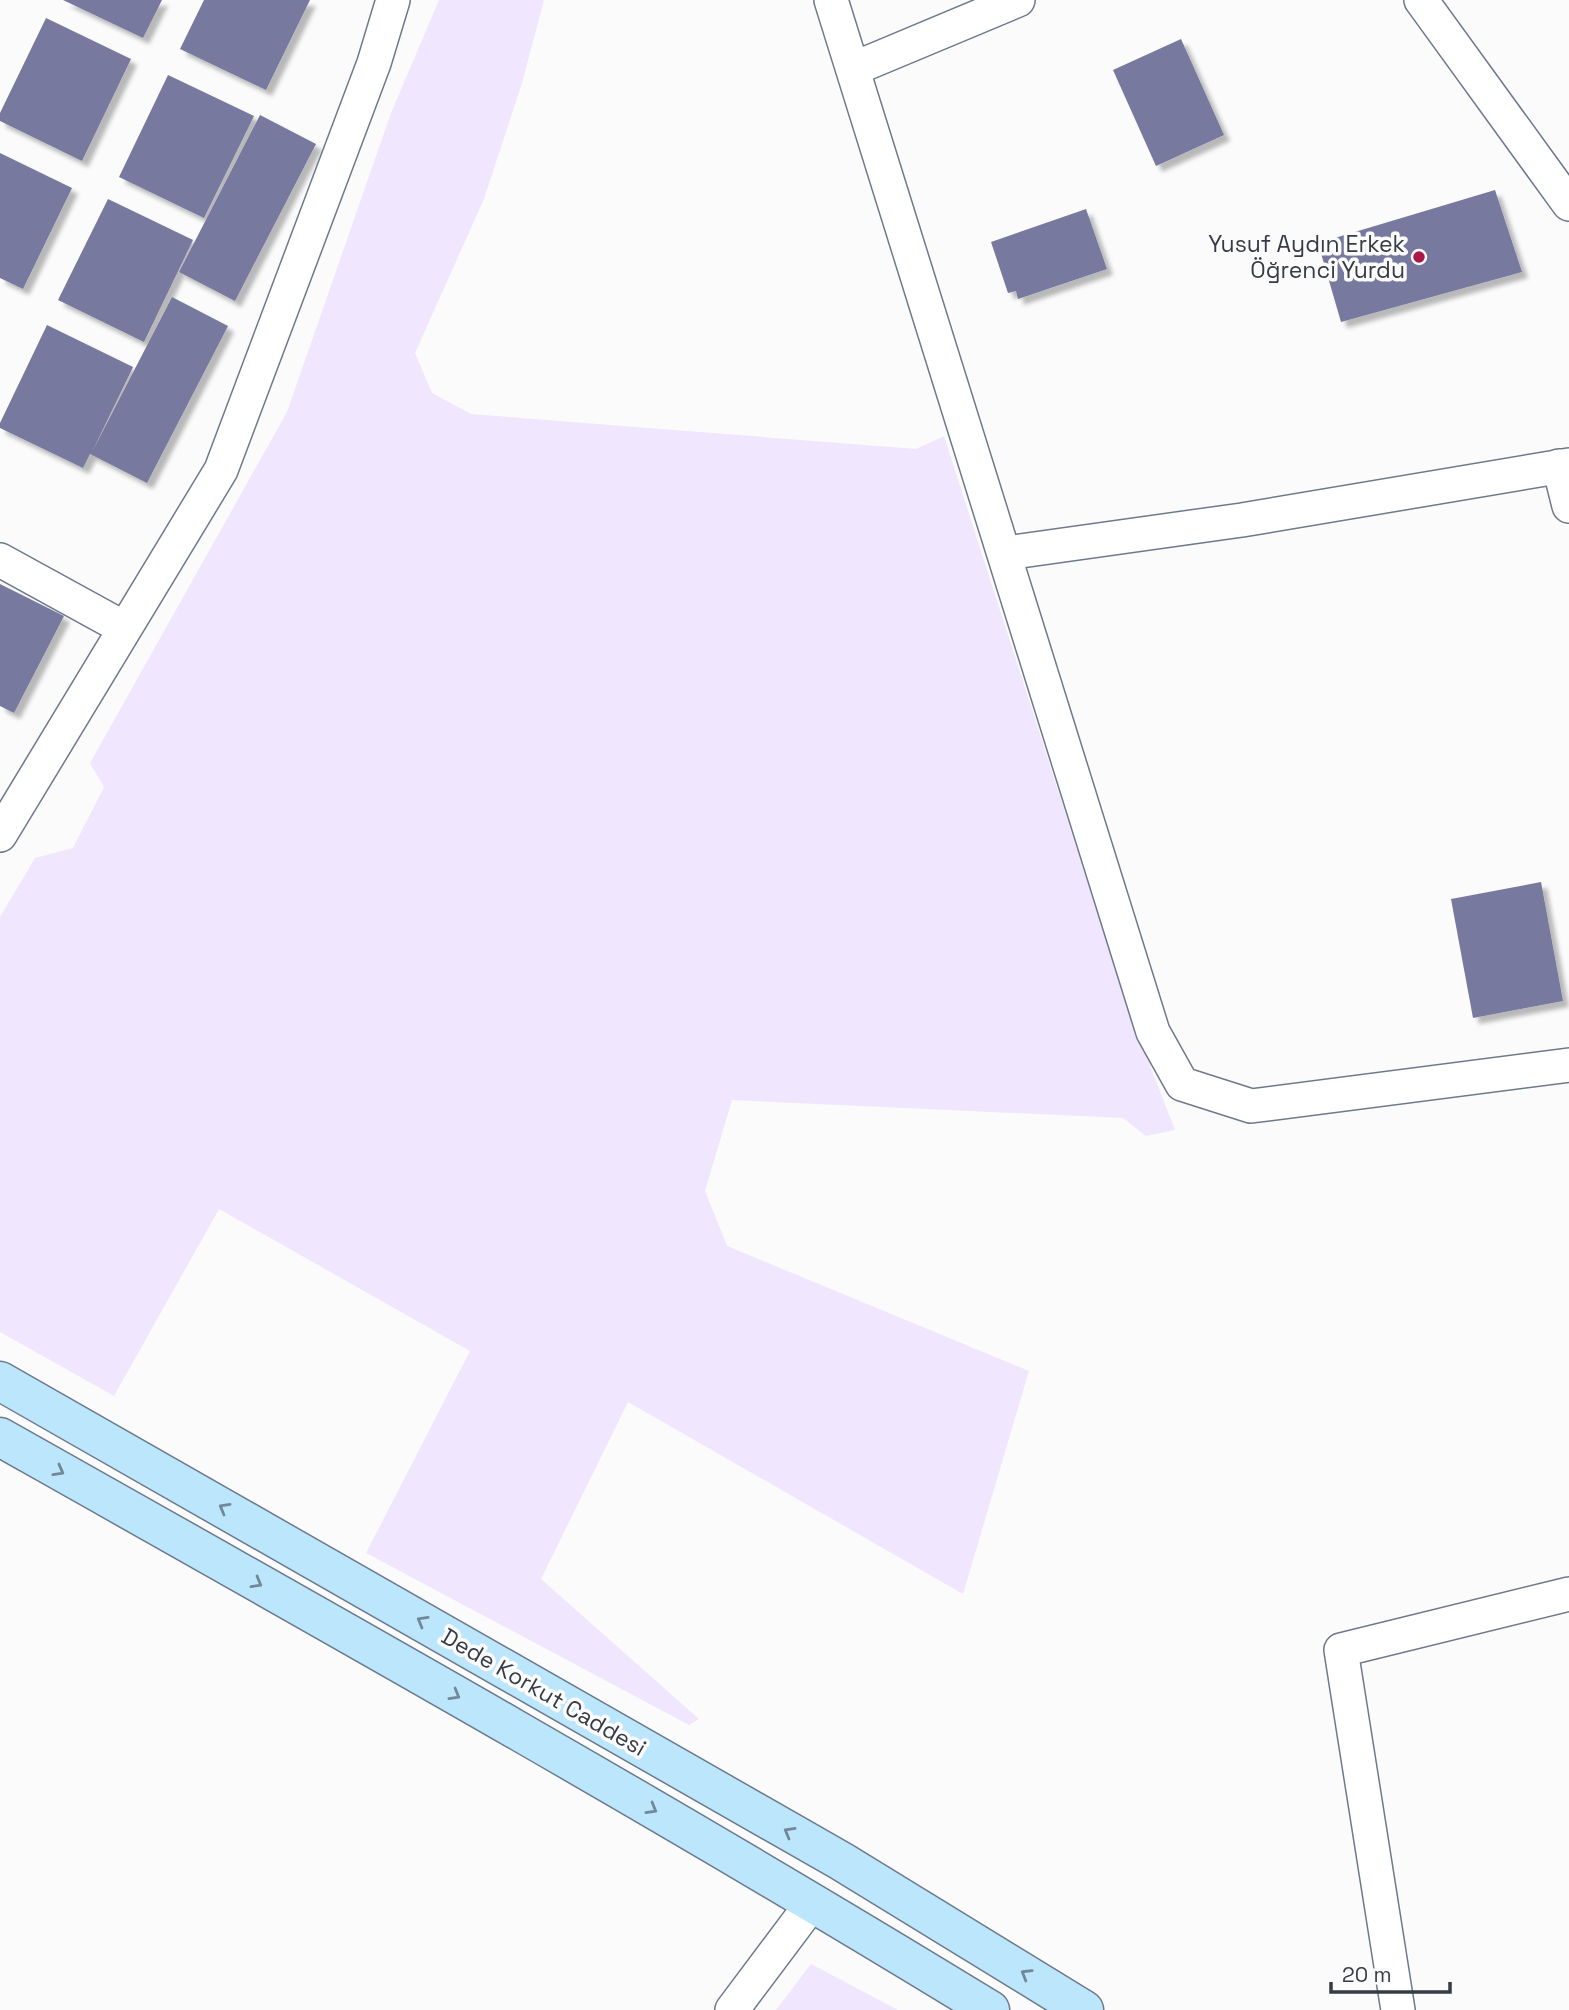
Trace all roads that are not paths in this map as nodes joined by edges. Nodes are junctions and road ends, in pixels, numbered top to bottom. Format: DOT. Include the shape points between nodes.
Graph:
graph roads {
  1 [pos="393,0"];
  2 [pos="831,0"];
  3 [pos="1018,0"];
  4 [pos="1421,0"];
  5 [pos="853,69"];
  6 [pos="1569,204"];
  7 [pos="1564,466"];
  8 [pos="1569,506"];
  9 [pos="1006,553"];
  10 [pos="0,560"];
  11 [pos="124,628"];
  12 [pos="0,835"];
  13 [pos="1569,1065"];
  14 [pos="0,1381"];
  15 [pos="0,1437"];
  16 [pos="1569,1594"];
  17 [pos="841,1861"];
  18 [pos="813,1902"];
  19 [pos="732,2010"];
  20 [pos="990,2010"];
  21 [pos="1084,2010"];
  22 [pos="1398,2010"];
  1 -- 11 [label="street" via="374,63 221,470"];
  2 -- 5 [label="street"];
  3 -- 5 [label="street"];
  4 -- 6 [label="street"];
  5 -- 9 [label="street" via="990,515"];
  7 -- 8 [label="street"];
  7 -- 9 [label="street" via="1242,520"];
  9 -- 13 [label="street" via="1153,1032 1182,1084 1251,1106"];
  10 -- 11 [label="street"];
  11 -- 12 [label="street"];
  17 -- 14 [label="street, Dede Korkut Caddesi, one-way"];
  15 -- 18 [label="street, Dede Korkut Caddesi, one-way"];
  16 -- 22 [label="street" via="1341,1650"];
  17 -- 18 [label="street"];
  21 -- 17 [label="street, Dede Korkut Caddesi, one-way"];
  18 -- 19 [label="street"];
  18 -- 20 [label="street, Dede Korkut Caddesi"];
}
